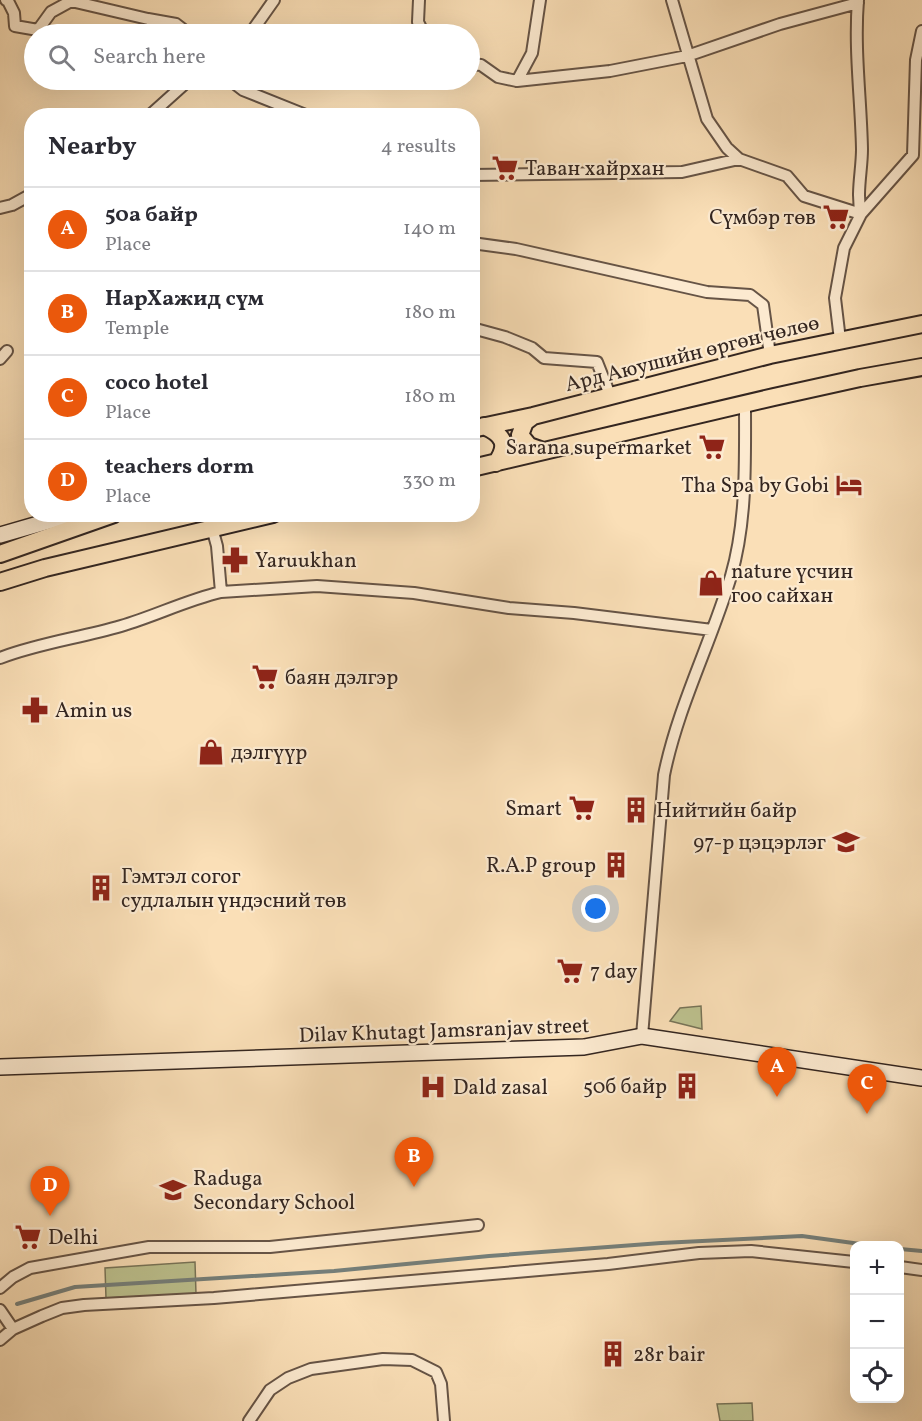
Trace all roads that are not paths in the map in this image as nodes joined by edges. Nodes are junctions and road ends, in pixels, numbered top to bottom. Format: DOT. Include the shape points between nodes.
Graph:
graph roads {
  1 [pos="6,0"];
  2 [pos="274,0"];
  3 [pos="419,0"];
  4 [pos="540,0"];
  5 [pos="672,0"];
  6 [pos="70,1"];
  7 [pos="858,2"];
  8 [pos="42,24"];
  9 [pos="176,24"];
  10 [pos="257,24"];
  11 [pos="419,24"];
  12 [pos="24,28"];
  13 [pos="922,31"];
  14 [pos="687,56"];
  15 [pos="480,65"];
  16 [pos="517,81"];
  17 [pos="178,90"];
  18 [pos="243,90"];
  19 [pos="158,108"];
  20 [pos="288,108"];
  21 [pos="739,159"];
  22 [pos="908,161"];
  23 [pos="922,161"];
  24 [pos="480,175"];
  25 [pos="24,198"];
  26 [pos="0,208"];
  27 [pos="861,214"];
  28 [pos="480,244"];
  29 [pos="922,324"];
  30 [pos="480,331"];
  31 [pos="840,340"];
  32 [pos="770,355"];
  33 [pos="922,367"];
  34 [pos="610,394"];
  35 [pos="745,404"];
  36 [pos="532,416"];
  37 [pos="480,428"];
  38 [pos="480,428"];
  39 [pos="543,451"];
  40 [pos="495,463"];
  41 [pos="480,466"];
  42 [pos="46,522"];
  43 [pos="91,522"];
  44 [pos="238,522"];
  45 [pos="212,528"];
  46 [pos="0,535"];
  47 [pos="0,554"];
  48 [pos="0,581"];
  49 [pos="221,592"];
  50 [pos="712,630"];
  51 [pos="0,658"];
  52 [pos="642,1036"];
  53 [pos="0,1067"];
  54 [pos="922,1078"];
  55 [pos="478,1225"];
  56 [pos="850,1261"];
  57 [pos="904,1268"];
  58 [pos="922,1270"];
  59 [pos="0,1288"];
  60 [pos="0,1310"];
  61 [pos="13,1329"];
  62 [pos="0,1340"];
  63 [pos="249,1421"];
  64 [pos="444,1421"];
  1 -- 12 [label="street" via="14,13 15,26"];
  2 -- 10 [label="street"];
  3 -- 11 [label="street"];
  4 -- 16 [label="street" via="532,53"];
  5 -- 14 [label="street"];
  6 -- 8 [label="street" via="51,12"];
  6 -- 9 [label="street"];
  7 -- 14 [label="street"];
  7 -- 27 [label="street" via="855,30"];
  13 -- 22 [label="street" via="916,60 913,156"];
  14 -- 16 [label="street" via="610,71"];
  14 -- 21 [label="street" via="707,119"];
  15 -- 16 [label="street" via="498,77"];
  17 -- 19 [label="street"];
  18 -- 20 [label="street"];
  21 -- 24 [label="street" via="682,172"];
  21 -- 27 [label="street" via="787,176 804,196"];
  22 -- 23 [label="street"];
  22 -- 27 [label="street"];
  25 -- 26 [label="street"];
  27 -- 31 [label="street" via="844,248 835,298"];
  28 -- 32 [label="street" via="707,292 750,295 763,305"];
  29 -- 31 [label="main road, Ард Аюушийн өргөн чөлөө"];
  30 -- 34 [label="street" via="532,348 544,358 597,362"];
  31 -- 32 [label="main road, Ард Аюушийн өргөн чөлөө"];
  32 -- 34 [label="main road, Ард Аюушийн өргөн чөлөө"];
  33 -- 35 [label="main road"];
  34 -- 36 [label="main road, Ард Аюушийн өргөн чөлөө"];
  35 -- 39 [label="main road"];
  35 -- 50 [label="street" via="743,513 731,574"];
  36 -- 37 [label="main road, Ард Аюушийн өргөн чөлөө"];
  36 -- 39 [label="main road" via="520,435 529,446"];
  38 -- 40 [label="main road" via="501,436 502,455"];
  39 -- 40 [label="main road"];
  40 -- 41 [label="main road"];
  42 -- 46 [label="main road"];
  43 -- 47 [label="main road"];
  44 -- 45 [label="main road"];
  45 -- 48 [label="main road"];
  45 -- 49 [label="street"];
  49 -- 50 [label="street" via="317,586 414,593 509,608"];
  49 -- 51 [label="street" via="121,626 47,642"];
  50 -- 52 [label="street" via="671,741 664,775"];
  52 -- 53 [label="main road, Dilav Khutagt Jamsranjav street" via="584,1047"];
  52 -- 54 [label="main road, Dilav Khutagt Jamsranjav street"];
  55 -- 59 [label="street" via="270,1247 149,1247 30,1268"];
  56 -- 61 [label="street" via="751,1251 699,1253 214,1298 84,1305 62,1308"];
  57 -- 58 [label="street"];
  60 -- 61 [label="street"];
  61 -- 62 [label="street"];
  63 -- 64 [label="street" via="270,1390 288,1378 311,1369 383,1359 412,1360 436,1372 441,1384"];
}
